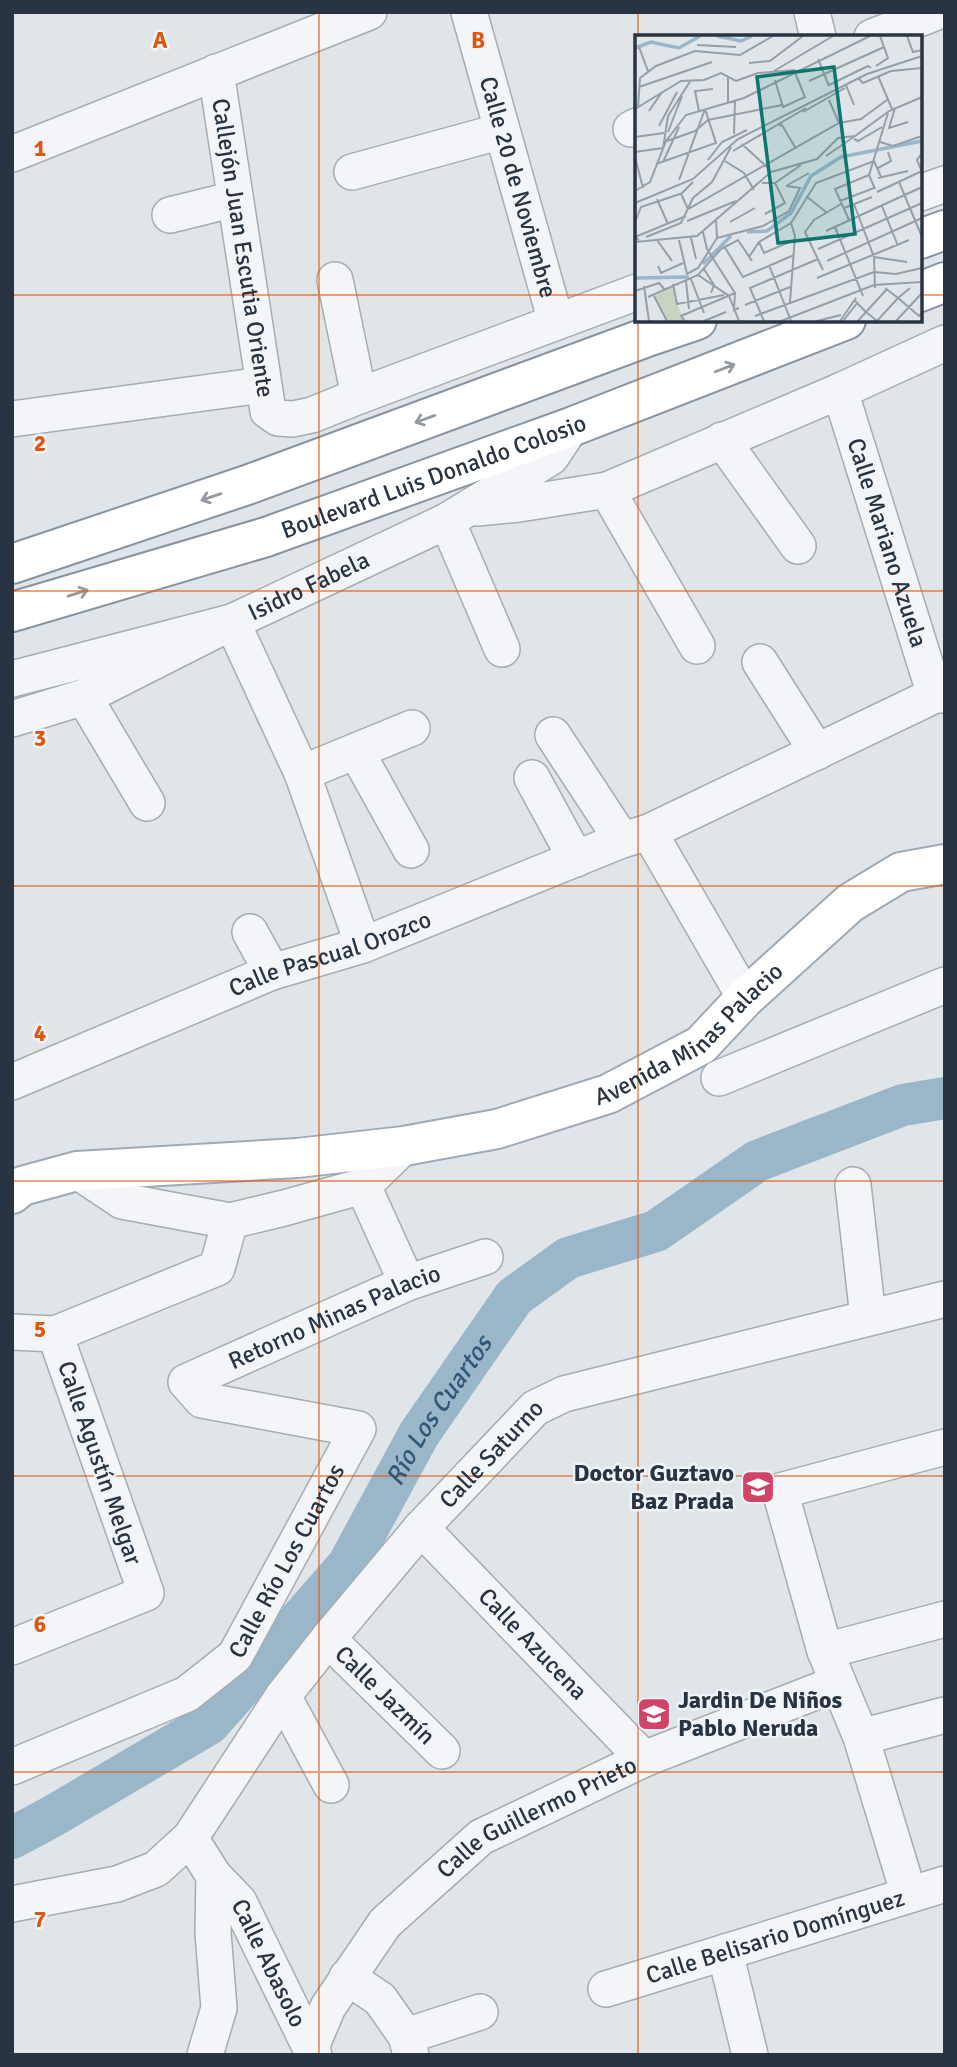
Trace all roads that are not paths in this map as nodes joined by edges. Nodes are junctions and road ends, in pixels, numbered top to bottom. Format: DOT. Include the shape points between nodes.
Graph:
graph roads {
  1 [pos="369,12"];
  2 [pos="469,12"];
  3 [pos="811,12"];
  4 [pos="937,12"];
  5 [pos="817,35"];
  6 [pos="877,35"];
  7 [pos="216,72"];
  8 [pos="502,131"];
  9 [pos="12,154"];
  10 [pos="352,172"];
  11 [pos="945,184"];
  12 [pos="922,191"];
  13 [pos="235,199"];
  14 [pos="170,215"];
  15 [pos="945,230"];
  16 [pos="922,238"];
  17 [pos="335,280"];
  18 [pos="945,282"];
  19 [pos="922,291"];
  20 [pos="635,293"];
  21 [pos="556,322"];
  22 [pos="691,322"];
  23 [pos="841,322"];
  24 [pos="650,336"];
  25 [pos="945,343"];
  26 [pos="263,385"];
  27 [pos="670,389"];
  28 [pos="841,391"];
  29 [pos="359,396"];
  30 [pos="12,419"];
  31 [pos="571,427"];
  32 [pos="722,440"];
  33 [pos="247,485"];
  34 [pos="607,490"];
  35 [pos="458,515"];
  36 [pos="266,537"];
  37 [pos="798,546"];
  38 [pos="12,564"];
  39 [pos="12,612"];
  40 [pos="232,622"];
  41 [pos="697,646"];
  42 [pos="502,649"];
  43 [pos="760,662"];
  44 [pos="12,679"];
  45 [pos="940,695"];
  46 [pos="84,697"];
  47 [pos="12,719"];
  48 [pos="412,728"];
  49 [pos="553,735"];
  50 [pos="356,751"];
  51 [pos="817,752"];
  52 [pos="302,773"];
  53 [pos="532,778"];
  54 [pos="147,803"];
  55 [pos="635,836"];
  56 [pos="411,850"];
  57 [pos="576,859"];
  58 [pos="945,864"];
  59 [pos="250,932"];
  60 [pos="363,945"];
  61 [pos="272,972"];
  62 [pos="942,983"];
  63 [pos="745,998"];
  64 [pos="719,1078"];
  65 [pos="12,1082"];
  66 [pos="404,1146"];
  67 [pos="76,1171"];
  68 [pos="15,1183"];
  69 [pos="853,1185"];
  70 [pos="363,1186"];
  71 [pos="230,1221"];
  72 [pos="485,1257"];
  73 [pos="407,1283"];
  74 [pos="945,1298"];
  75 [pos="868,1317"];
  76 [pos="12,1332"];
  77 [pos="55,1334"];
  78 [pos="358,1429"];
  79 [pos="945,1447"];
  80 [pos="421,1528"];
  81 [pos="945,1619"];
  82 [pos="328,1639"];
  83 [pos="12,1647"];
  84 [pos="825,1651"];
  85 [pos="838,1683"];
  86 [pos="283,1696"];
  87 [pos="945,1716"];
  88 [pos="861,1737"];
  89 [pos="442,1751"];
  90 [pos="644,1759"];
  91 [pos="12,1767"];
  92 [pos="331,1785"];
  93 [pos="190,1838"];
  94 [pos="214,1876"];
  95 [pos="945,1884"];
  96 [pos="909,1895"];
  97 [pos="12,1904"];
  98 [pos="725,1952"];
  99 [pos="347,1977"];
  100 [pos="606,1989"];
  101 [pos="480,2012"];
  102 [pos="409,2045"];
  103 [pos="312,2051"];
  104 [pos="205,2055"];
  105 [pos="750,2055"];
  1 -- 7 [label="street"];
  2 -- 8 [label="street, Calle 20 de Noviembre"];
  3 -- 5 [label="street"];
  4 -- 6 [label="street"];
  7 -- 9 [label="street"];
  7 -- 13 [label="street, Callejón Juan Escutia Oriente"];
  8 -- 10 [label="street"];
  8 -- 21 [label="street, Calle 20 de Noviembre"];
  11 -- 12 [label="street"];
  13 -- 14 [label="street"];
  13 -- 26 [label="street, Callejón Juan Escutia Oriente"];
  15 -- 16 [label="main road"];
  17 -- 29 [label="street"];
  18 -- 19 [label="main road"];
  20 -- 21 [label="street"];
  21 -- 29 [label="street"];
  22 -- 24 [label="main road"];
  27 -- 23 [label="main road, Boulevard Luis Donaldo Colosio, one-way"];
  24 -- 27 [label="main road" via="637,353 478,410 474,421 481,435 493,437 649,385"];
  24 -- 33 [label="main road, one-way"];
  25 -- 28 [label="street"];
  26 -- 29 [label="street, Callejón Juan Escutia Oriente" via="268,411 278,418 312,415"];
  26 -- 30 [label="street"];
  27 -- 31 [label="main road, Boulevard Luis Donaldo Colosio"];
  28 -- 32 [label="street"];
  28 -- 45 [label="street, Calle Mariano Azuela"];
  31 -- 35 [label="street, Isidro Fabela" via="551,457"];
  31 -- 36 [label="main road, Boulevard Luis Donaldo Colosio"];
  32 -- 34 [label="street"];
  32 -- 37 [label="street"];
  33 -- 36 [label="main road" via="269,486 382,446 396,448 404,468 398,478 275,525"];
  33 -- 38 [label="main road, one-way"];
  34 -- 35 [label="street"];
  34 -- 41 [label="street"];
  35 -- 40 [label="street, Isidro Fabela"];
  35 -- 42 [label="street"];
  39 -- 36 [label="main road, Boulevard Luis Donaldo Colosio, one-way"];
  40 -- 44 [label="street, Isidro Fabela"];
  40 -- 46 [label="street"];
  40 -- 52 [label="street"];
  43 -- 51 [label="street"];
  45 -- 51 [label="street, Calle Pascual Orozco"];
  46 -- 47 [label="street"];
  46 -- 54 [label="street"];
  48 -- 50 [label="street"];
  49 -- 55 [label="street"];
  50 -- 52 [label="street"];
  50 -- 56 [label="street"];
  51 -- 55 [label="street, Calle Pascual Orozco"];
  52 -- 60 [label="street"];
  53 -- 57 [label="street"];
  55 -- 57 [label="street, Calle Pascual Orozco"];
  55 -- 63 [label="street"];
  57 -- 60 [label="street, Calle Pascual Orozco"];
  58 -- 63 [label="main road, Avenida Minas Palacio" via="901,872 850,903"];
  59 -- 61 [label="street"];
  60 -- 61 [label="street, Calle Pascual Orozco"];
  61 -- 65 [label="street, Calle Pascual Orozco"];
  62 -- 64 [label="street"];
  63 -- 66 [label="main road, Avenida Minas Palacio" via="701,1045 608,1094 497,1129"];
  66 -- 67 [label="main road, Avenida Minas Palacio" via="297,1158"];
  66 -- 70 [label="street"];
  67 -- 68 [label="main road, Avenida Minas Palacio"];
  67 -- 71 [label="street" via="122,1200"];
  69 -- 75 [label="street"];
  70 -- 71 [label="street"];
  70 -- 73 [label="street"];
  71 -- 77 [label="street" via="217,1268"];
  72 -- 73 [label="street, Retorno Minas Palacio"];
  73 -- 78 [label="street, Retorno Minas Palacio" via="186,1382 202,1400"];
  74 -- 75 [label="street, Calle Saturno"];
  75 -- 80 [label="street, Calle Saturno" via="564,1394 535,1408"];
  76 -- 77 [label="street, Calle Agustín Melgar"];
  77 -- 83 [label="street, Calle Agustín Melgar" via="146,1593"];
  78 -- 91 [label="street, Calle Río Los Cuartos" via="236,1656 187,1694"];
  79 -- 84 [label="street" via="780,1491"];
  80 -- 82 [label="street, Calle Saturno"];
  80 -- 90 [label="street, Calle Azucena"];
  81 -- 84 [label="street"];
  82 -- 86 [label="street, Calle Saturno"];
  82 -- 89 [label="street, Calle Jazmín"];
  84 -- 85 [label="street"];
  85 -- 88 [label="street"];
  85 -- 90 [label="street, Calle Guillermo Prieto"];
  86 -- 92 [label="street"];
  86 -- 93 [label="street, Calle Saturno"];
  87 -- 88 [label="street"];
  88 -- 96 [label="street"];
  90 -- 99 [label="street, Calle Guillermo Prieto" via="481,1837 385,1923"];
  93 -- 94 [label="street, Calle Abasolo"];
  93 -- 97 [label="street" via="156,1869 117,1884"];
  94 -- 103 [label="street, Calle Abasolo" via="239,1902"];
  94 -- 104 [label="street" via="219,2008"];
  95 -- 96 [label="street, Calle Belisario Domínguez"];
  96 -- 98 [label="street, Calle Belisario Domínguez"];
  98 -- 100 [label="street, Calle Belisario Domínguez"];
  98 -- 105 [label="street"];
  99 -- 102 [label="street" via="380,1999"];
  99 -- 103 [label="street, Calle Guillermo Prieto" via="328,2007"];
  101 -- 102 [label="street"];
}
